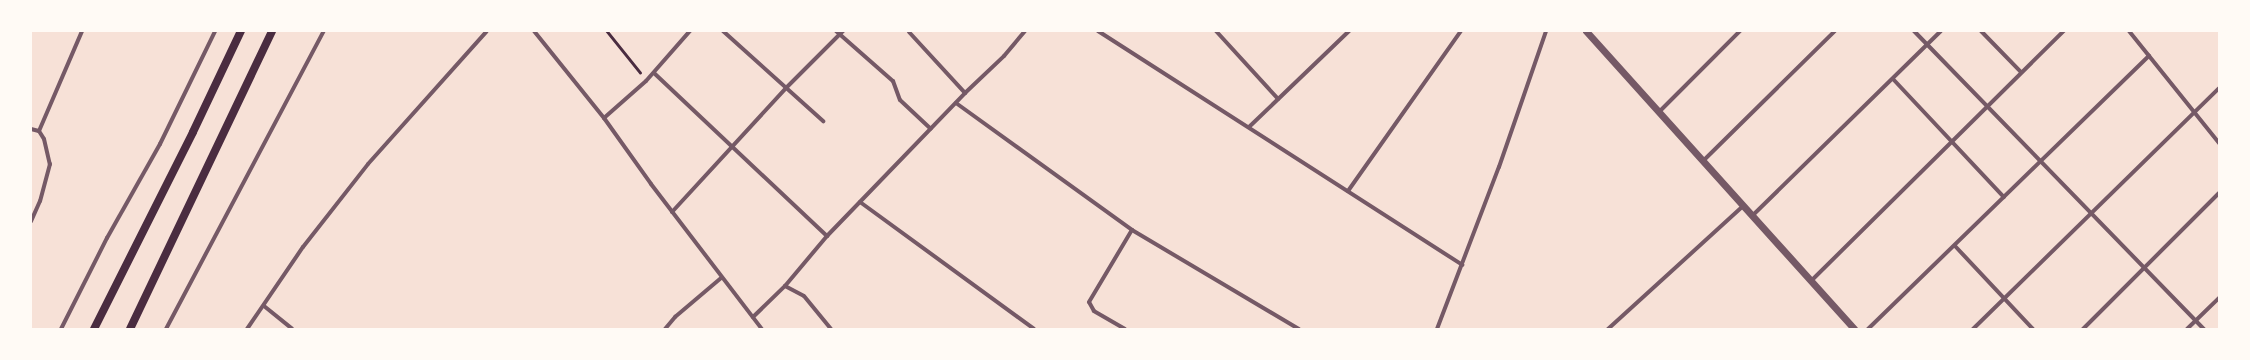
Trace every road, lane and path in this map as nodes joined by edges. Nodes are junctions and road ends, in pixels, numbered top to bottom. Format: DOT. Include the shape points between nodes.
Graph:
graph roads {
  1 [pos="82,31"];
  2 [pos="215,31"];
  3 [pos="241,31"];
  4 [pos="272,31"];
  5 [pos="324,31"];
  6 [pos="487,31"];
  7 [pos="534,31"];
  8 [pos="607,31"];
  9 [pos="690,31"];
  10 [pos="723,31"];
  11 [pos="1025,31"];
  12 [pos="1098,31"];
  13 [pos="1216,31"];
  14 [pos="1349,31"];
  15 [pos="1461,31"];
  16 [pos="1546,31"];
  17 [pos="1586,31"];
  18 [pos="1740,31"];
  19 [pos="1835,31"];
  20 [pos="1914,31"];
  21 [pos="1941,31"];
  22 [pos="1981,31"];
  23 [pos="2064,31"];
  24 [pos="2129,31"];
  25 [pos="840,32"];
  26 [pos="909,32"];
  27 [pos="1928,44"];
  28 [pos="2149,56"];
  29 [pos="2021,72"];
  30 [pos="654,73"];
  31 [pos="1892,78"];
  32 [pos="646,81"];
  33 [pos="786,88"];
  34 [pos="2219,88"];
  35 [pos="965,93"];
  36 [pos="1278,99"];
  37 [pos="956,103"];
  38 [pos="1986,105"];
  39 [pos="1659,112"];
  40 [pos="2194,112"];
  41 [pos="604,118"];
  42 [pos="823,121"];
  43 [pos="1249,127"];
  44 [pos="31,129"];
  45 [pos="931,129"];
  46 [pos="39,131"];
  47 [pos="1950,141"];
  48 [pos="2219,143"];
  49 [pos="733,145"];
  50 [pos="1703,161"];
  51 [pos="2040,161"];
  52 [pos="1348,191"];
  53 [pos="2219,192"];
  54 [pos="2004,197"];
  55 [pos="860,202"];
  56 [pos="1743,206"];
  57 [pos="672,212"];
  58 [pos="2092,212"];
  59 [pos="1752,216"];
  60 [pos="31,221"];
  61 [pos="1132,230"];
  62 [pos="827,236"];
  63 [pos="1955,246"];
  64 [pos="1462,265"];
  65 [pos="2145,266"];
  66 [pos="721,278"];
  67 [pos="1811,281"];
  68 [pos="785,286"];
  69 [pos="2219,298"];
  70 [pos="2005,299"];
  71 [pos="264,306"];
  72 [pos="753,316"];
  73 [pos="2196,320"];
  74 [pos="61,329"];
  75 [pos="94,329"];
  76 [pos="130,329"];
  77 [pos="166,329"];
  78 [pos="247,329"];
  79 [pos="292,329"];
  80 [pos="665,329"];
  81 [pos="762,329"];
  82 [pos="831,329"];
  83 [pos="1034,329"];
  84 [pos="1125,329"];
  85 [pos="1299,329"];
  86 [pos="1437,329"];
  87 [pos="1608,329"];
  88 [pos="1854,329"];
  89 [pos="1868,329"];
  90 [pos="1973,329"];
  91 [pos="2033,329"];
  92 [pos="2083,329"];
  93 [pos="2187,329"];
  94 [pos="2204,329"];
  1 -- 46 [label="street"];
  2 -- 74 [label="street" via="160,144 92,265"];
  3 -- 75 [label="main road"];
  4 -- 76 [label="main road"];
  5 -- 77 [label="street"];
  6 -- 71 [label="street" via="368,164 303,247"];
  7 -- 41 [label="street"];
  8 -- 32 [label="path"];
  9 -- 30 [label="street"];
  10 -- 33 [label="street"];
  11 -- 35 [label="street" via="1004,56"];
  12 -- 43 [label="street"];
  13 -- 36 [label="street"];
  14 -- 36 [label="street"];
  15 -- 52 [label="street"];
  16 -- 64 [label="street"];
  17 -- 39 [label="street"];
  18 -- 39 [label="street"];
  19 -- 50 [label="street"];
  20 -- 27 [label="street"];
  21 -- 27 [label="street"];
  22 -- 29 [label="street"];
  23 -- 29 [label="street"];
  24 -- 28 [label="street"];
  25 -- 33 [label="street"];
  25 -- 45 [label="street" via="893,81 900,100"];
  26 -- 35 [label="street"];
  27 -- 31 [label="street"];
  27 -- 38 [label="street"];
  28 -- 40 [label="street"];
  28 -- 51 [label="street"];
  29 -- 38 [label="street"];
  30 -- 32 [label="street"];
  30 -- 49 [label="street"];
  31 -- 47 [label="street"];
  31 -- 59 [label="street"];
  32 -- 41 [label="street"];
  33 -- 42 [label="street"];
  33 -- 49 [label="street"];
  34 -- 40 [label="street"];
  35 -- 37 [label="street"];
  36 -- 43 [label="street"];
  37 -- 45 [label="street"];
  37 -- 61 [label="street"];
  38 -- 47 [label="street"];
  38 -- 51 [label="street"];
  39 -- 50 [label="street"];
  40 -- 48 [label="street"];
  40 -- 58 [label="street"];
  41 -- 57 [label="street"];
  43 -- 52 [label="street"];
  44 -- 46 [label="street"];
  45 -- 55 [label="street"];
  46 -- 60 [label="street" via="44,139 50,164 40,201"];
  47 -- 54 [label="street"];
  47 -- 67 [label="street"];
  49 -- 57 [label="street"];
  49 -- 62 [label="street"];
  50 -- 56 [label="street"];
  51 -- 54 [label="street"];
  51 -- 58 [label="street"];
  52 -- 64 [label="street"];
  53 -- 65 [label="street"];
  54 -- 63 [label="street"];
  55 -- 62 [label="street"];
  55 -- 83 [label="street"];
  56 -- 59 [label="street"];
  56 -- 87 [label="street"];
  57 -- 66 [label="street"];
  58 -- 65 [label="street"];
  58 -- 70 [label="street"];
  59 -- 67 [label="street"];
  61 -- 84 [label="street" via="1089,302 1094,311"];
  61 -- 85 [label="street"];
  62 -- 68 [label="street"];
  63 -- 70 [label="street"];
  63 -- 89 [label="street"];
  64 -- 86 [label="street"];
  65 -- 73 [label="street"];
  65 -- 92 [label="street"];
  66 -- 72 [label="street"];
  66 -- 80 [label="street" via="675,317"];
  67 -- 88 [label="street"];
  68 -- 72 [label="street"];
  68 -- 82 [label="street" via="804,296"];
  69 -- 73 [label="street"];
  70 -- 90 [label="street"];
  70 -- 91 [label="street"];
  71 -- 78 [label="street"];
  71 -- 79 [label="street"];
  72 -- 81 [label="street"];
  73 -- 93 [label="street"];
  73 -- 94 [label="street"];
}
